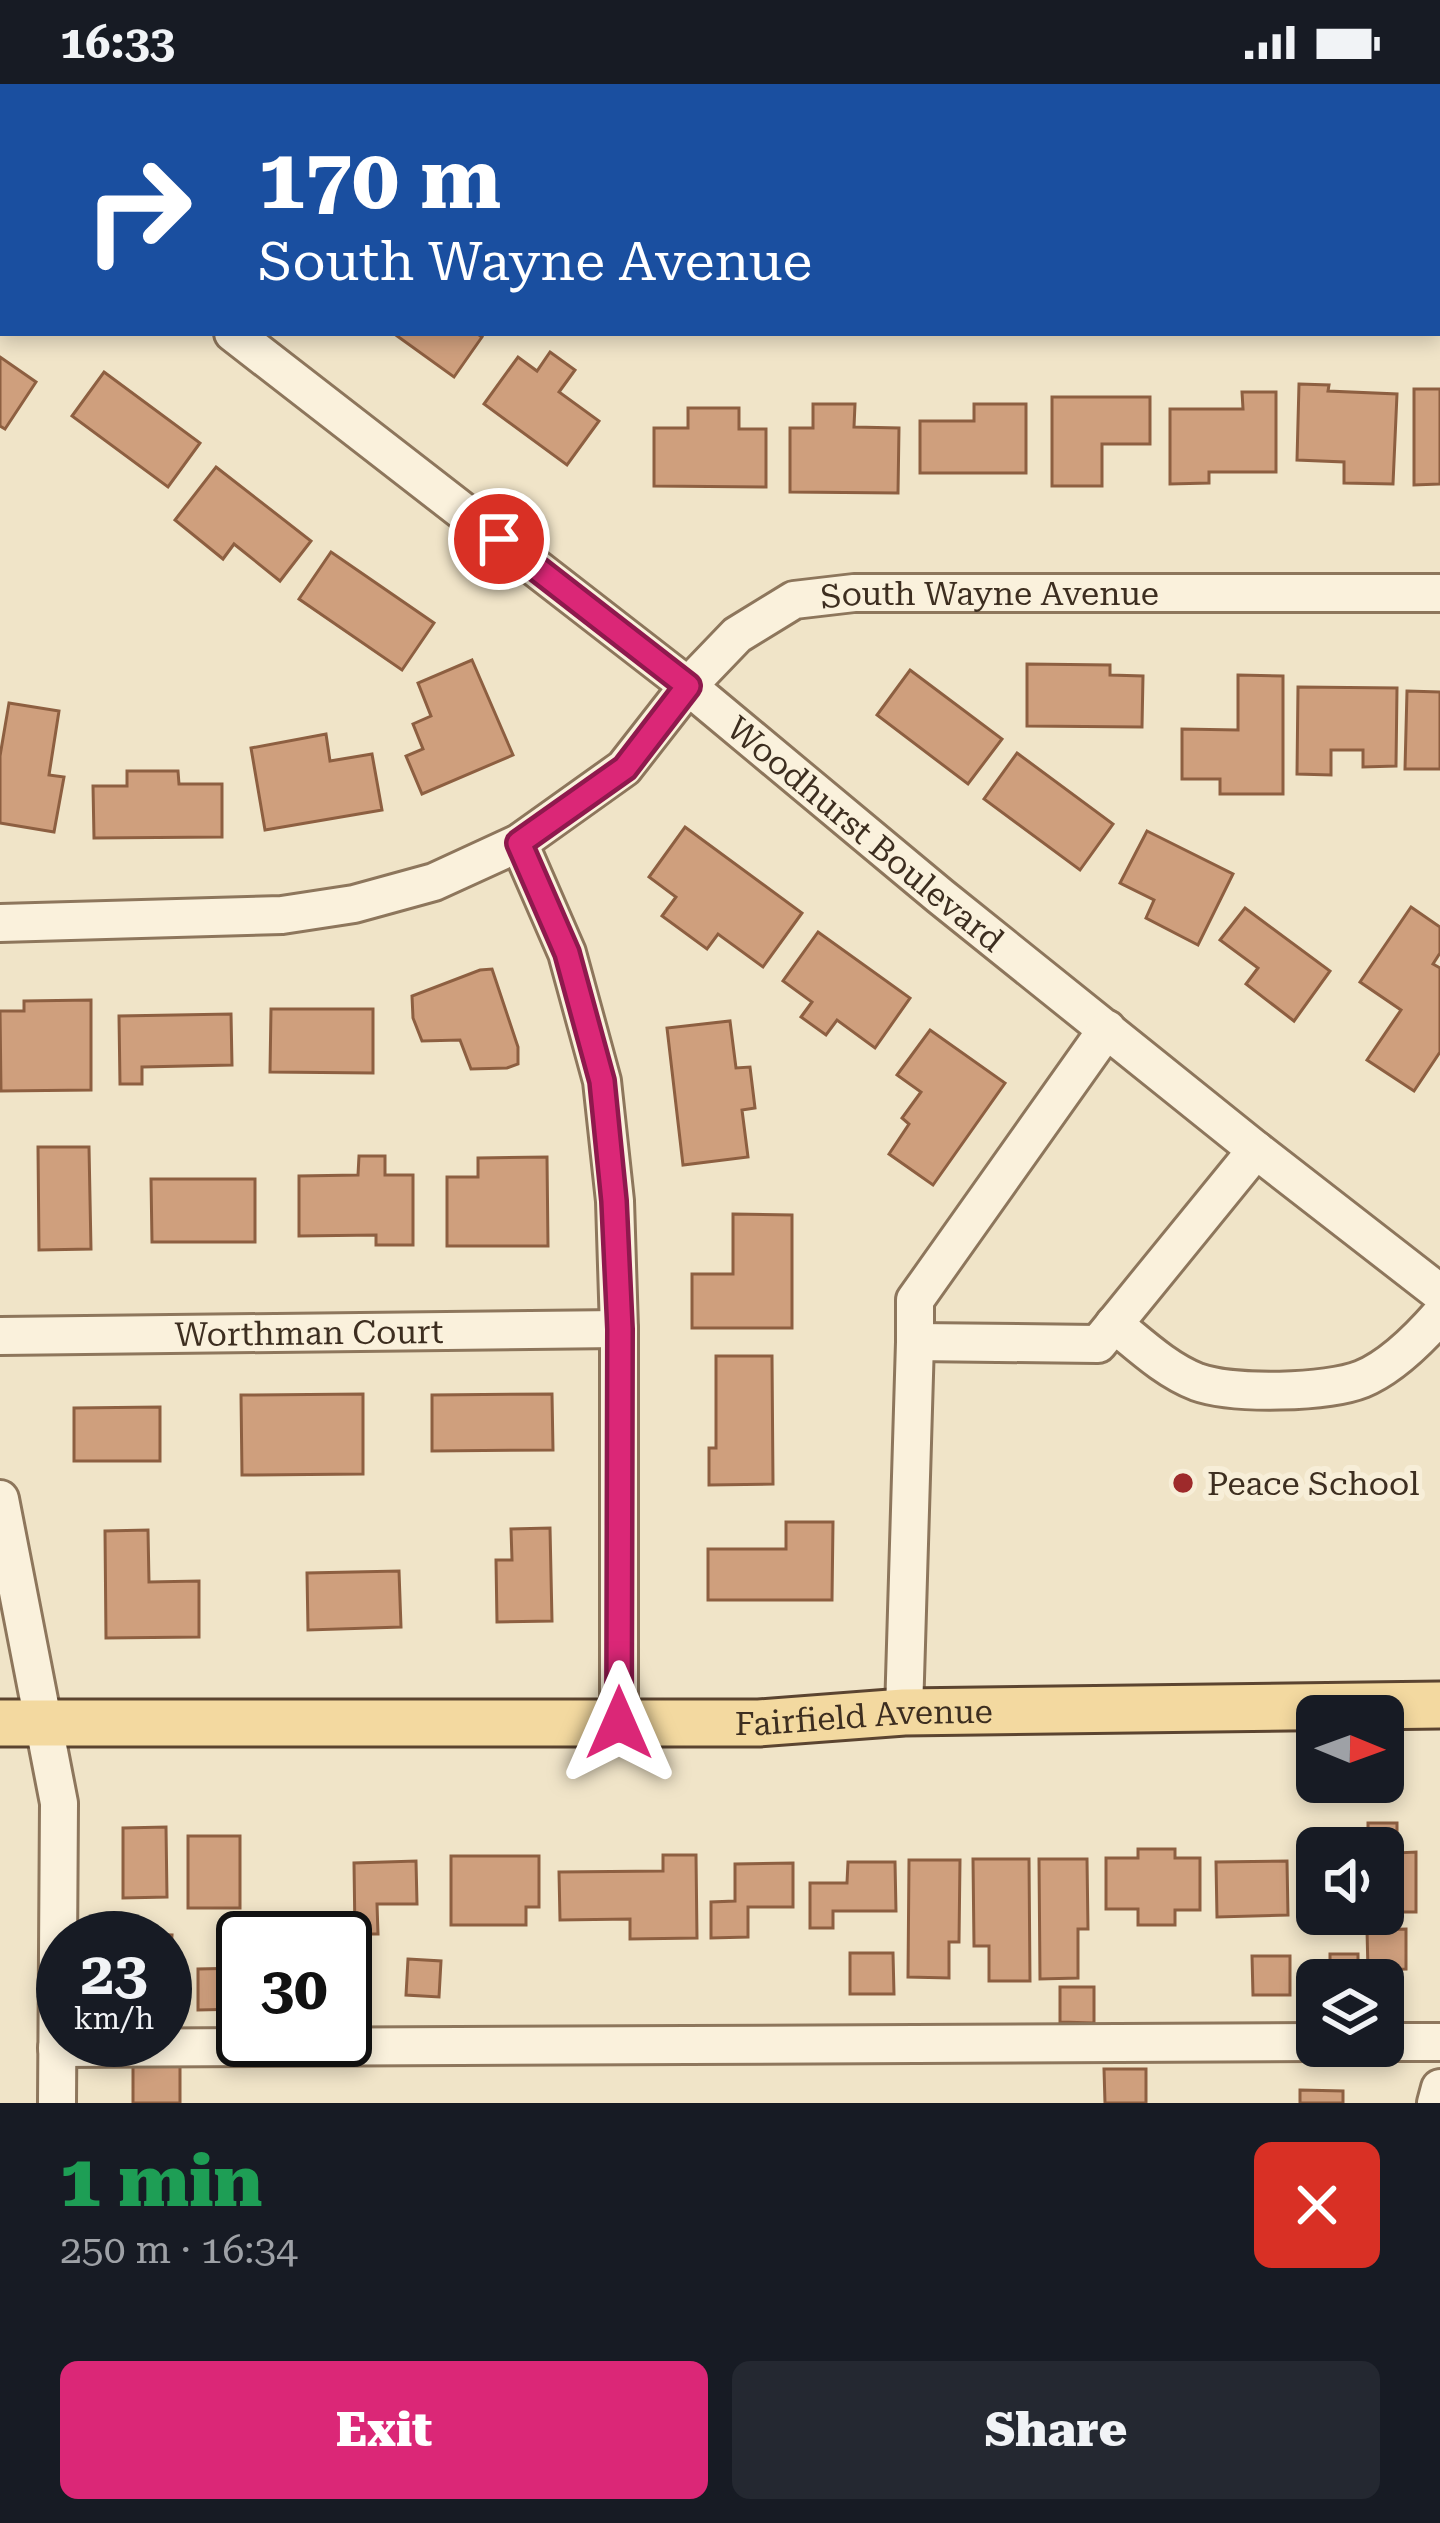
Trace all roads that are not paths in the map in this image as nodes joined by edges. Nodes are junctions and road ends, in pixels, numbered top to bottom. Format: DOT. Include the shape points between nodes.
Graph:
graph roads {
  1 [pos="237,336"];
  2 [pos="1440,593"];
  3 [pos="688,686"];
  4 [pos="519,843"];
  5 [pos="0,923"];
  6 [pos="1107,1028"];
  7 [pos="1256,1150"];
  8 [pos="1440,1293"];
  9 [pos="1440,1315"];
  10 [pos="1114,1324"];
  11 [pos="620,1329"];
  12 [pos="0,1336"];
  13 [pos="914,1342"];
  14 [pos="0,1498"];
  15 [pos="1440,1705"];
  16 [pos="904,1712"];
  17 [pos="21,1722"];
  18 [pos="619,1723"];
  19 [pos="59,1911"];
  20 [pos="1296,2042"];
  21 [pos="1404,2042"];
  22 [pos="1440,2042"];
  23 [pos="192,2048"];
  24 [pos="58,2067"];
  25 [pos="1440,2088"];
  26 [pos="57,2103"];
  27 [pos="1436,2103"];
  1 -- 3 [label="street, Woodhurst Boulevard"];
  2 -- 3 [label="street, South Wayne Avenue" via="854,593 794,600 737,634"];
  3 -- 4 [label="street, South Wayne Avenue" via="625,768"];
  3 -- 6 [label="street, Woodhurst Boulevard"];
  4 -- 5 [label="street, South Wayne Avenue" via="434,882 354,904 282,915"];
  4 -- 11 [label="street" via="567,953 602,1081"];
  6 -- 7 [label="street, Woodhurst Boulevard"];
  6 -- 13 [label="street" via="915,1300"];
  7 -- 8 [label="street, Woodhurst Boulevard"];
  7 -- 10 [label="street"];
  9 -- 10 [label="street" via="1361,1379 1243,1391 1198,1382"];
  10 -- 13 [label="street" via="1098,1344"];
  11 -- 12 [label="street, Worthman Court"];
  11 -- 18 [label="street"];
  13 -- 16 [label="street"];
  14 -- 17 [label="street"];
  15 -- 16 [label="main road, Fairfield Avenue"];
  16 -- 18 [label="main road, Fairfield Avenue"];
  17 -- 18 [label="main road, Fairfield Avenue"];
  17 -- 19 [label="street" via="59,1802"];
  20 -- 23 [label="street"];
  21 -- 22 [label="street"];
  24 -- 26 [label="street"];
  25 -- 27 [label="street"];
}
